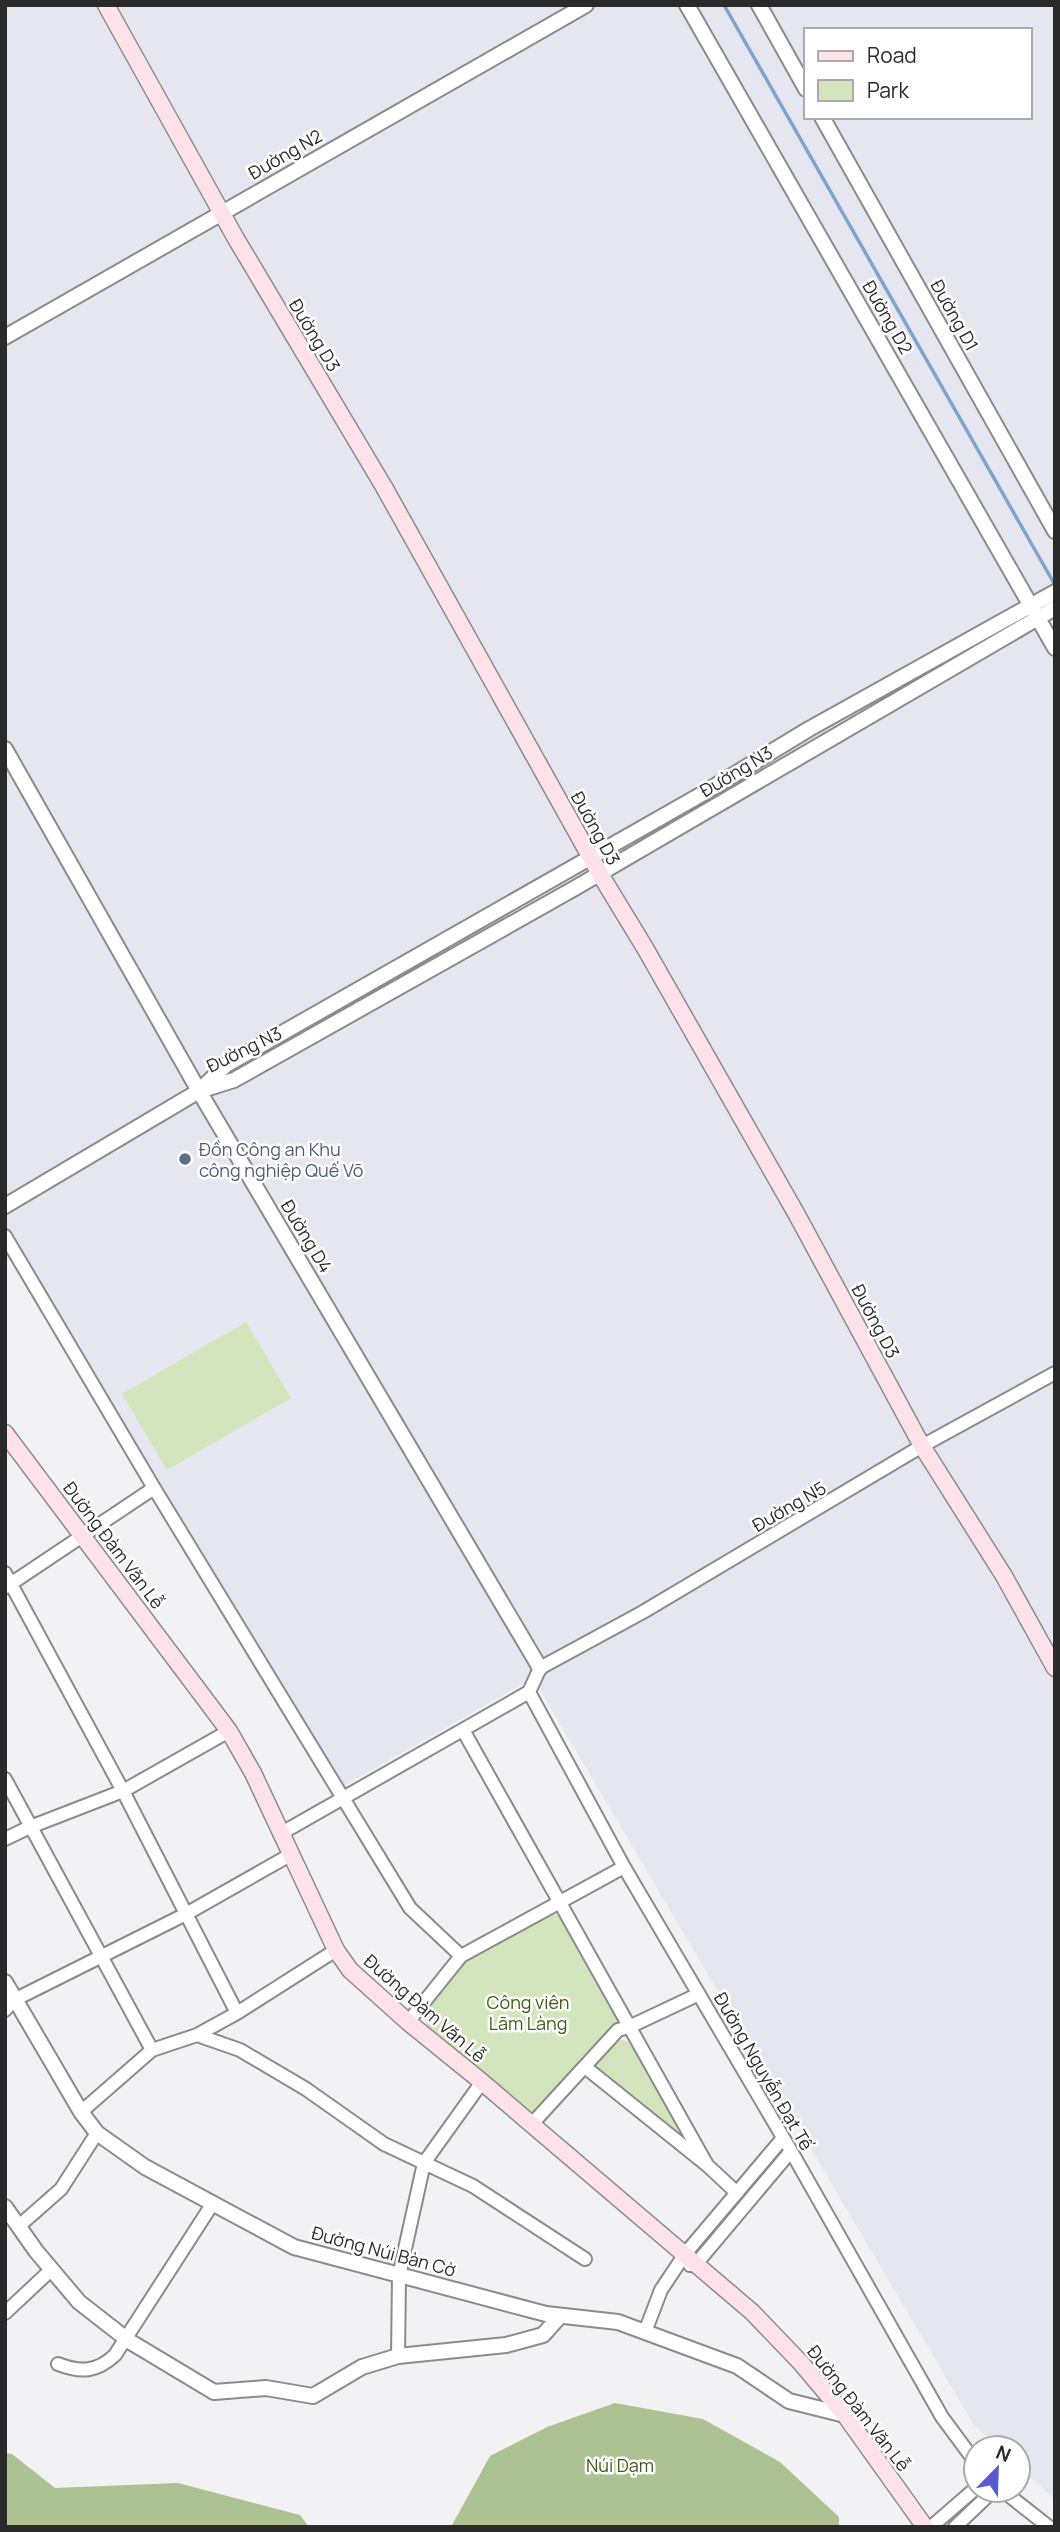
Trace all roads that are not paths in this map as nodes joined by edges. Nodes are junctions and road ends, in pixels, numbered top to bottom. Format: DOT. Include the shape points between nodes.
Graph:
graph roads {
  1 [pos="106,5"];
  2 [pos="586,5"];
  3 [pos="687,5"];
  4 [pos="759,5"];
  5 [pos="804,85"];
  6 [pos="823,119"];
  7 [pos="221,213"];
  8 [pos="5,337"];
  9 [pos="1055,531"];
  10 [pos="1055,592"];
  11 [pos="1042,609"];
  12 [pos="1055,648"];
  13 [pos="809,729"];
  14 [pos="818,746"];
  15 [pos="5,749"];
  16 [pos="591,857"];
  17 [pos="600,874"];
  18 [pos="199,1091"];
  19 [pos="5,1206"];
  20 [pos="5,1236"];
  21 [pos="1055,1373"];
  22 [pos="5,1433"];
  23 [pos="922,1446"];
  24 [pos="154,1488"];
  25 [pos="83,1536"];
  26 [pos="7,1582"];
  27 [pos="540,1668"];
  28 [pos="1055,1668"];
  29 [pos="530,1692"];
  30 [pos="464,1730"];
  31 [pos="229,1731"];
  32 [pos="5,1779"];
  33 [pos="123,1791"];
  34 [pos="344,1799"];
  35 [pos="30,1826"];
  36 [pos="280,1834"];
  37 [pos="5,1839"];
  38 [pos="290,1855"];
  39 [pos="624,1867"];
  40 [pos="561,1902"];
  41 [pos="186,1914"];
  42 [pos="336,1950"];
  43 [pos="461,1956"];
  44 [pos="102,1957"];
  45 [pos="5,1982"];
  46 [pos="699,1994"];
  47 [pos="10,2005"];
  48 [pos="237,2013"];
  49 [pos="408,2022"];
  50 [pos="629,2027"];
  51 [pos="197,2035"];
  52 [pos="152,2050"];
  53 [pos="584,2067"];
  54 [pos="482,2082"];
  55 [pos="81,2112"];
  56 [pos="531,2125"];
  57 [pos="97,2133"];
  58 [pos="783,2138"];
  59 [pos="791,2151"];
  60 [pos="425,2163"];
  61 [pos="707,2165"];
  62 [pos="737,2193"];
  63 [pos="213,2203"];
  64 [pos="5,2207"];
  65 [pos="13,2225"];
  66 [pos="585,2259"];
  67 [pos="686,2262"];
  68 [pos="52,2269"];
  69 [pos="399,2276"];
  70 [pos="5,2313"];
  71 [pos="560,2316"];
  72 [pos="645,2332"];
  73 [pos="125,2338"];
  74 [pos="398,2356"];
  75 [pos="58,2364"];
  76 [pos="845,2415"];
  77 [pos="962,2445"];
  78 [pos="962,2500"];
  79 [pos="979,2504"];
  80 [pos="1022,2504"];
  81 [pos="918,2522"];
  82 [pos="932,2527"];
  83 [pos="955,2527"];
  84 [pos="1049,2527"];
  1 -- 7 [label="main road, Đường D3"];
  2 -- 7 [label="street, Đường N2"];
  3 -- 11 [label="street, Đường D2"];
  4 -- 5 [label="street"];
  6 -- 9 [label="street, Đường D1"];
  7 -- 8 [label="street, Đường N2"];
  7 -- 16 [label="main road, Đường D3" via="384,487"];
  10 -- 11 [label="street, Đường N3"];
  11 -- 12 [label="street, Đường D2"];
  11 -- 13 [label="street, Đường N3"];
  11 -- 14 [label="street, Đường N3"];
  13 -- 14 [label="street"];
  13 -- 16 [label="street, Đường N3"];
  14 -- 17 [label="street, Đường N3"];
  15 -- 18 [label="street, Đường D4"];
  16 -- 17 [label="main road, Đường D3"];
  16 -- 18 [label="street, Đường N3" via="226,1065"];
  17 -- 18 [label="street, Đường N3" via="234,1080"];
  17 -- 23 [label="main road, Đường D3" via="797,1214"];
  18 -- 19 [label="street"];
  18 -- 27 [label="street, Đường D4"];
  20 -- 24 [label="street"];
  21 -- 23 [label="street, Đường N5"];
  22 -- 25 [label="main road, Đường Đàm Văn Lễ"];
  23 -- 27 [label="street, Đường N5"];
  23 -- 28 [label="main road, Đường D3" via="1004,1576"];
  24 -- 25 [label="street"];
  24 -- 34 [label="street"];
  25 -- 26 [label="street"];
  25 -- 31 [label="main road, Đường Đàm Văn Lễ"];
  26 -- 33 [label="street"];
  27 -- 29 [label="street"];
  29 -- 30 [label="street"];
  29 -- 39 [label="street, Đường Nguyễn Đạt Tế"];
  30 -- 34 [label="street"];
  30 -- 40 [label="street"];
  31 -- 33 [label="street"];
  31 -- 36 [label="main road, Đường Đàm Văn Lễ"];
  32 -- 35 [label="street"];
  33 -- 35 [label="street"];
  33 -- 41 [label="street"];
  34 -- 36 [label="street"];
  34 -- 43 [label="street" via="410,1908"];
  35 -- 37 [label="street"];
  35 -- 44 [label="street"];
  36 -- 38 [label="main road, Đường Đàm Văn Lễ"];
  38 -- 41 [label="street"];
  38 -- 42 [label="main road, Đường Đàm Văn Lễ"];
  39 -- 40 [label="street"];
  39 -- 46 [label="street, Đường Nguyễn Đạt Tế"];
  40 -- 43 [label="street"];
  40 -- 50 [label="street"];
  41 -- 44 [label="street"];
  41 -- 48 [label="street"];
  42 -- 48 [label="street"];
  42 -- 49 [label="main road, Đường Đàm Văn Lễ" via="350,1970"];
  43 -- 49 [label="street"];
  44 -- 47 [label="street"];
  44 -- 52 [label="street"];
  45 -- 47 [label="street, Đường Núi Bàn Cờ"];
  46 -- 50 [label="street"];
  46 -- 58 [label="street, Đường Nguyễn Đạt Tế"];
  47 -- 55 [label="street, Đường Núi Bàn Cờ"];
  48 -- 51 [label="street"];
  49 -- 54 [label="main road, Đường Đàm Văn Lễ"];
  50 -- 53 [label="street" via="618,2030"];
  50 -- 61 [label="street"];
  51 -- 52 [label="street"];
  51 -- 60 [label="street" via="240,2050 306,2088 384,2144"];
  52 -- 55 [label="street"];
  53 -- 56 [label="street"];
  53 -- 61 [label="street"];
  54 -- 56 [label="main road, Đường Đàm Văn Lễ"];
  54 -- 60 [label="street"];
  55 -- 57 [label="street, Đường Núi Bàn Cờ"];
  56 -- 67 [label="main road, Đường Đàm Văn Lễ"];
  57 -- 63 [label="street, Đường Núi Bàn Cờ" via="145,2167"];
  57 -- 65 [label="street" via="61,2189"];
  58 -- 59 [label="street, Đường Nguyễn Đạt Tế"];
  58 -- 62 [label="street"];
  59 -- 67 [label="street"];
  59 -- 77 [label="street, Đường Nguyễn Đạt Tế"];
  60 -- 66 [label="street" via="473,2186"];
  60 -- 69 [label="street"];
  61 -- 62 [label="street"];
  62 -- 67 [label="street"];
  63 -- 69 [label="street, Đường Núi Bàn Cờ" via="294,2247"];
  63 -- 73 [label="street"];
  64 -- 65 [label="street"];
  65 -- 68 [label="street"];
  67 -- 72 [label="street" via="661,2290"];
  67 -- 76 [label="main road, Đường Đàm Văn Lễ" via="761,2322"];
  68 -- 70 [label="street"];
  68 -- 73 [label="street" via="79,2302"];
  69 -- 71 [label="street, Đường Núi Bàn Cờ"];
  69 -- 74 [label="street"];
  71 -- 72 [label="street, Đường Núi Bàn Cờ" via="618,2322"];
  71 -- 74 [label="street" via="543,2335 506,2346"];
  72 -- 76 [label="street, Đường Núi Bàn Cờ" via="737,2366 789,2401"];
  73 -- 74 [label="street" via="214,2392 266,2388 313,2396 362,2367"];
  73 -- 75 [label="street" via="114,2355 94,2370"];
  76 -- 81 [label="main road, Đường Đàm Văn Lễ"];
  78 -- 82 [label="street"];
  79 -- 83 [label="street"];
  80 -- 84 [label="street"];
}
